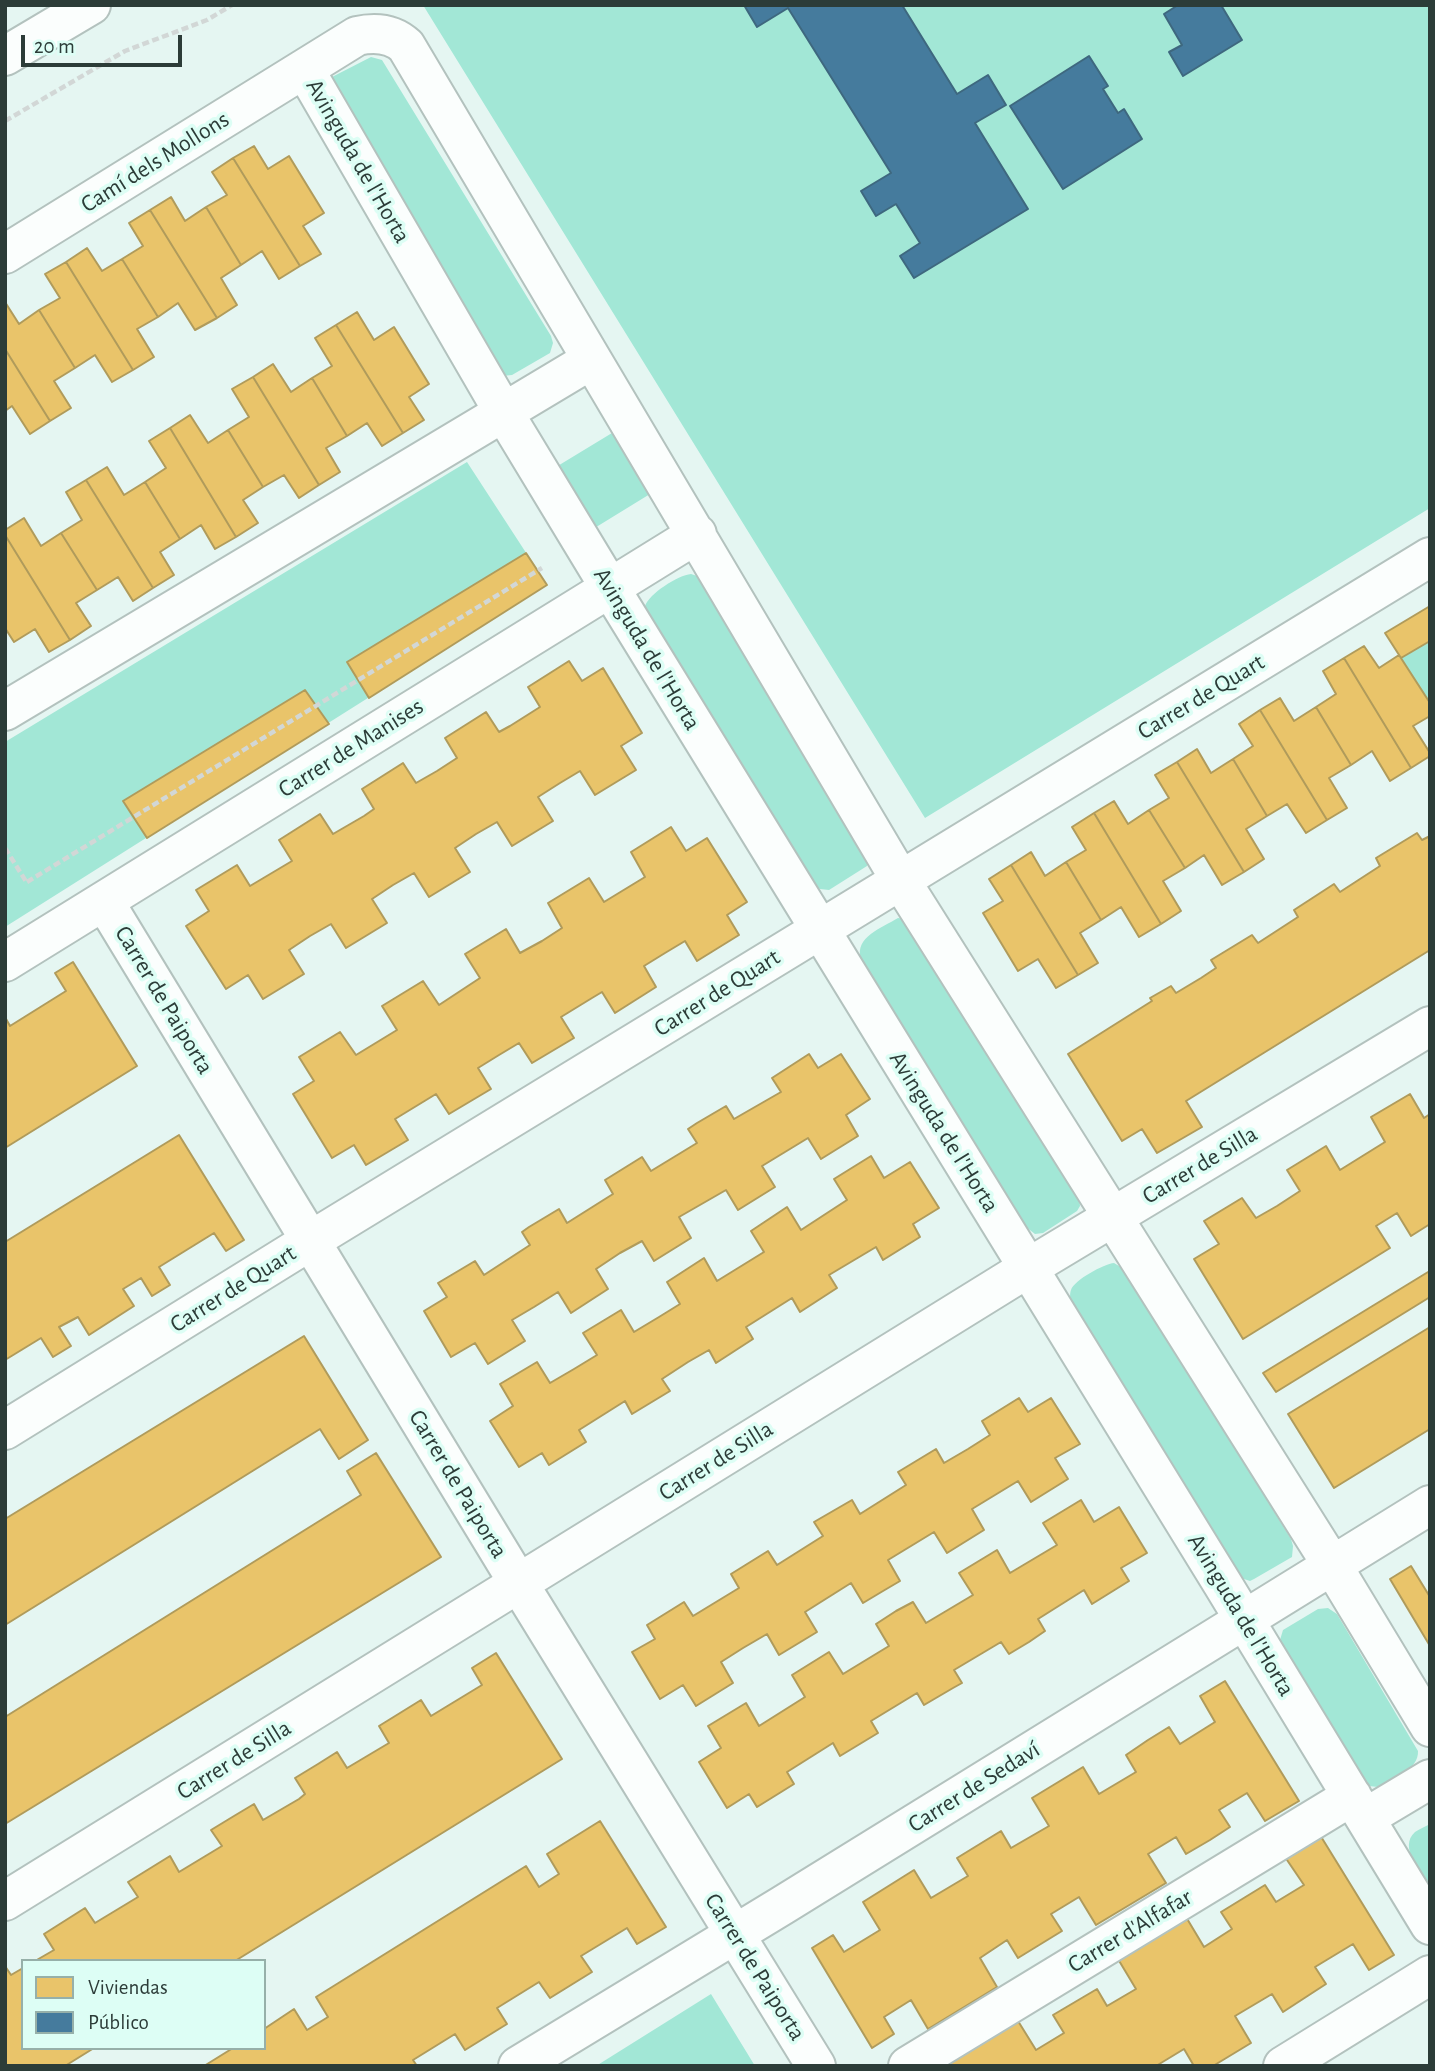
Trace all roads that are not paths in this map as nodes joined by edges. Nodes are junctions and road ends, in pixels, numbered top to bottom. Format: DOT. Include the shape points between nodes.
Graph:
graph roads {
  1 [pos="91,5"];
  2 [pos="5,56"];
  3 [pos="305,69"];
  4 [pos="5,254"];
  5 [pos="591,360"];
  6 [pos="504,413"];
  7 [pos="696,534"];
  8 [pos="1430,557"];
  9 [pos="610,588"];
  10 [pos="5,711"];
  11 [pos="901,881"];
  12 [pos="104,901"];
  13 [pos="820,930"];
  14 [pos="5,962"];
  15 [pos="1430,1026"];
  16 [pos="1114,1216"];
  17 [pos="310,1241"];
  18 [pos="1028,1269"];
  19 [pos="5,1430"];
  20 [pos="1430,1505"];
  21 [pos="1332,1565"];
  22 [pos="519,1584"];
  23 [pos="1244,1620"];
  24 [pos="1430,1727"];
  25 [pos="1430,1779"];
  26 [pos="1358,1807"];
  27 [pos="5,1901"];
  28 [pos="1430,1924"];
  29 [pos="735,1934"];
  30 [pos="1430,1975"];
  31 [pos="518,2066"];
  32 [pos="816,2066"];
  33 [pos="908,2066"];
  34 [pos="1283,2066"];
  1 -- 2 [label="street"];
  3 -- 4 [label="street, Camí dels Mollons"];
  3 -- 5 [label="street, Avinguda de l'Horta" via="357,36 373,32 406,46"];
  3 -- 6 [label="street, Avinguda de l'Horta"];
  5 -- 6 [label="street"];
  5 -- 7 [label="street, Avinguda de l'Horta"];
  6 -- 9 [label="street, Avinguda de l'Horta"];
  6 -- 10 [label="street"];
  7 -- 9 [label="street, Carrer de Manises"];
  7 -- 11 [label="street, Avinguda de l'Horta"];
  8 -- 11 [label="street, Carrer de Quart"];
  9 -- 12 [label="street, Carrer de Manises"];
  9 -- 13 [label="street, Avinguda de l'Horta"];
  11 -- 13 [label="street, Carrer de Quart"];
  11 -- 16 [label="street, Avinguda de l'Horta"];
  12 -- 14 [label="street, Carrer de Manises"];
  12 -- 17 [label="street, Carrer de Paiporta"];
  13 -- 17 [label="street, Carrer de Quart"];
  13 -- 18 [label="street, Avinguda de l'Horta"];
  15 -- 16 [label="street, Carrer de Silla"];
  16 -- 18 [label="street, Carrer de Silla"];
  16 -- 21 [label="street, Avinguda de l'Horta"];
  17 -- 19 [label="street, Carrer de Quart"];
  17 -- 22 [label="street, Carrer de Paiporta"];
  18 -- 22 [label="street, Carrer de Silla"];
  18 -- 23 [label="street, Avinguda de l'Horta"];
  20 -- 21 [label="street, Carrer de Sedaví"];
  21 -- 23 [label="street, Carrer de Sedaví"];
  21 -- 24 [label="street, Avinguda de l'Horta"];
  22 -- 27 [label="street, Carrer de Silla"];
  22 -- 29 [label="street, Carrer de Paiporta"];
  23 -- 26 [label="street, Avinguda de l'Horta"];
  23 -- 29 [label="street, Carrer de Sedaví"];
  25 -- 26 [label="street, Carrer d'Alfafar"];
  26 -- 28 [label="street, Avinguda de l'Horta"];
  26 -- 33 [label="street, Carrer d'Alfafar"];
  29 -- 31 [label="street, Carrer de Sedaví"];
  29 -- 32 [label="street, Carrer de Paiporta"];
  30 -- 34 [label="street"];
}
